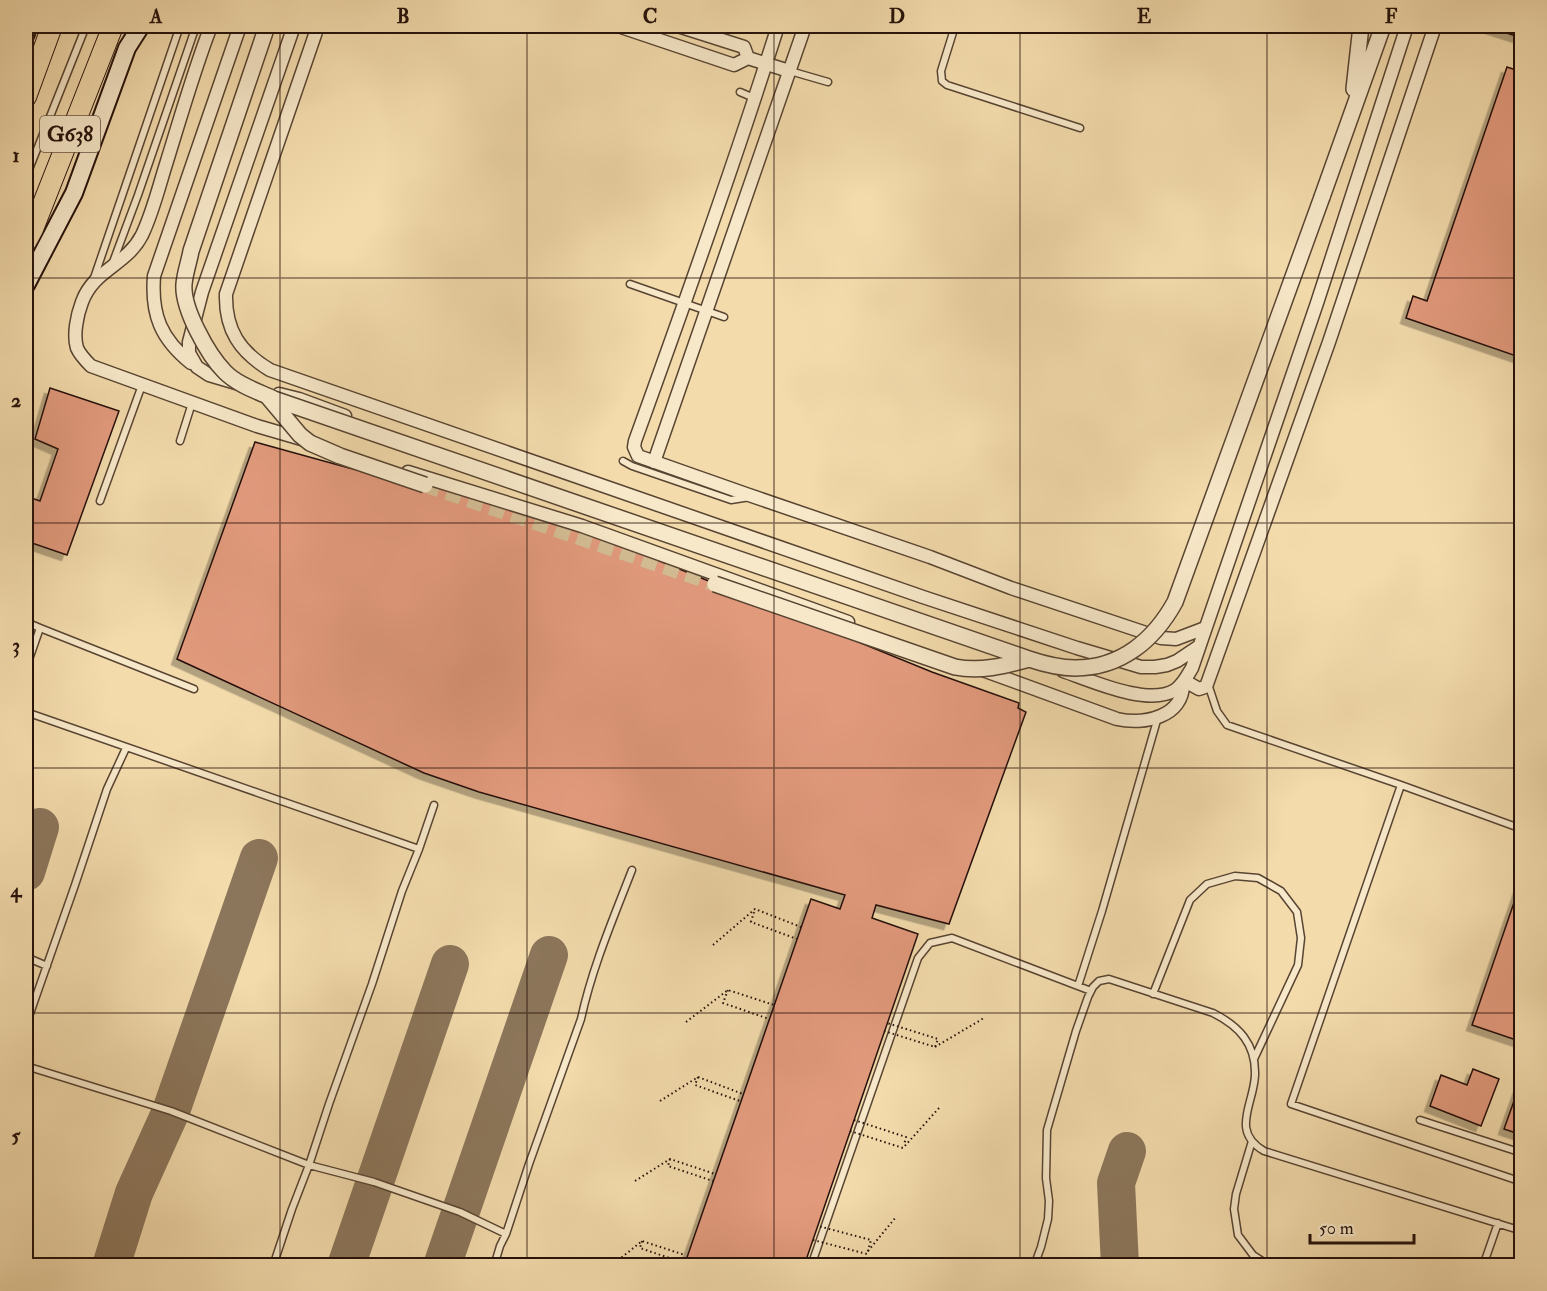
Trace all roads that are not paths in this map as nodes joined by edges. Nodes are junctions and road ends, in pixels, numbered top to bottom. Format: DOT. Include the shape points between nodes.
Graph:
graph roads {
  1 [pos="28,26"];
  2 [pos="52,26"];
  3 [pos="86,26"];
  4 [pos="141,26"];
  5 [pos="180,26"];
  6 [pos="196,26"];
  7 [pos="211,26"];
  8 [pos="240,26"];
  9 [pos="267,26"];
  10 [pos="294,26"];
  11 [pos="318,26"];
  12 [pos="618,26"];
  13 [pos="678,26"];
  14 [pos="778,26"];
  15 [pos="805,26"];
  16 [pos="955,26"];
  17 [pos="1361,26"];
  18 [pos="1383,26"];
  19 [pos="1407,26"];
  20 [pos="1435,26"];
  21 [pos="111,33"];
  22 [pos="26,34"];
  23 [pos="127,48"];
  24 [pos="748,58"];
  25 [pos="766,63"];
  26 [pos="789,71"];
  27 [pos="828,82"];
  28 [pos="740,92"];
  29 [pos="26,98"];
  30 [pos="755,98"];
  31 [pos="1352,113"];
  32 [pos="1080,128"];
  33 [pos="26,177"];
  34 [pos="26,242"];
  35 [pos="110,268"];
  36 [pos="92,284"];
  37 [pos="630,284"];
  38 [pos="26,285"];
  39 [pos="685,304"];
  40 [pos="706,311"];
  41 [pos="724,318"];
  42 [pos="197,367"];
  43 [pos="142,385"];
  44 [pos="266,395"];
  45 [pos="192,402"];
  46 [pos="180,441"];
  47 [pos="623,461"];
  48 [pos="654,462"];
  49 [pos="425,485"];
  50 [pos="753,497"];
  51 [pos="100,501"];
  52 [pos="715,584"];
  53 [pos="26,622"];
  54 [pos="40,628"];
  55 [pos="1205,628"];
  56 [pos="1198,646"];
  57 [pos="1029,659"];
  58 [pos="26,668"];
  59 [pos="1184,682"];
  60 [pos="1207,684"];
  61 [pos="194,689"];
  62 [pos="26,712"];
  63 [pos="1158,717"];
  64 [pos="126,748"];
  65 [pos="1401,785"];
  66 [pos="434,805"];
  67 [pos="1521,829"];
  68 [pos="419,849"];
  69 [pos="632,870"];
  70 [pos="26,957"];
  71 [pos="47,966"];
  72 [pos="1077,986"];
  73 [pos="1091,991"];
  74 [pos="1153,994"];
  75 [pos="26,1025"];
  76 [pos="1254,1059"];
  77 [pos="26,1066"];
  78 [pos="1420,1120"];
  79 [pos="1252,1141"];
  80 [pos="1521,1153"];
  81 [pos="309,1165"];
  82 [pos="1521,1182"];
  83 [pos="1498,1223"];
  84 [pos="1521,1231"];
  85 [pos="506,1234"];
  86 [pos="273,1266"];
  87 [pos="494,1266"];
  88 [pos="811,1266"];
  89 [pos="1034,1266"];
  90 [pos="1270,1266"];
  91 [pos="1483,1266"];
  1 -- 22 [label="main road"];
  2 -- 29 [label="highway, G638"];
  3 -- 33 [label="lane"];
  4 -- 23 [label="main road"];
  5 -- 36 [label="lane"];
  6 -- 35 [label="lane"];
  7 -- 35 [label="street" via="143,233 129,254"];
  8 -- 42 [label="street" via="154,276 154,301 164,333 171,345"];
  9 -- 44 [label="street, bridge" via="191,251 184,286 197,331 225,372 243,386"];
  10 -- 42 [label="street" via="202,292 189,342 189,353"];
  11 -- 56 [label="street" via="226,294 230,325 245,352 256,362 1077,648 1155,668 1177,661"];
  12 -- 24 [label="street" via="734,65"];
  13 -- 24 [label="street" via="744,47"];
  14 -- 25 [label="street"];
  15 -- 26 [label="street"];
  16 -- 32 [label="lane" via="941,71 942,81"];
  17 -- 31 [label="street"];
  18 -- 31 [label="street"];
  19 -- 55 [label="street"];
  20 -- 60 [label="street" via="1329,342"];
  21 -- 23 [label="main road"];
  21 -- 34 [label="highway, G638"];
  23 -- 38 [label="main road" via="74,193"];
  24 -- 25 [label="street"];
  25 -- 26 [label="street"];
  25 -- 30 [label="street"];
  26 -- 27 [label="lane"];
  26 -- 40 [label="street"];
  28 -- 30 [label="lane"];
  30 -- 39 [label="street"];
  31 -- 57 [label="street, bridge" via="1166,618 1132,652 1098,666 1052,666"];
  35 -- 36 [label="street"];
  36 -- 43 [label="street" via="79,311 77,346 91,366"];
  37 -- 39 [label="lane"];
  39 -- 40 [label="lane"];
  39 -- 48 [label="street" via="634,441 638,456"];
  40 -- 41 [label="lane"];
  40 -- 48 [label="street"];
  42 -- 59 [label="street" via="208,375 299,399 1116,689 1156,696 1173,692"];
  43 -- 45 [label="street"];
  43 -- 51 [label="lane"];
  44 -- 49 [label="street, bridge" via="310,443"];
  44 -- 57 [label="street, bridge"];
  45 -- 46 [label="lane"];
  45 -- 63 [label="street" via="257,426 582,526 1117,719 1137,722"];
  47 -- 50 [label="lane" via="731,500"];
  48 -- 50 [label="street"];
  50 -- 55 [label="street" via="1161,638 1176,639"];
  52 -- 57 [label="street, bridge" via="954,667 986,669"];
  53 -- 54 [label="lane"];
  54 -- 58 [label="lane"];
  54 -- 61 [label="lane"];
  55 -- 56 [label="street"];
  56 -- 59 [label="street"];
  59 -- 60 [label="street" via="1199,689"];
  59 -- 63 [label="street" via="1180,701"];
  60 -- 65 [label="lane" via="1217,711 1227,724"];
  62 -- 64 [label="lane"];
  63 -- 72 [label="lane"];
  64 -- 68 [label="lane"];
  64 -- 71 [label="lane" via="106,789"];
  65 -- 67 [label="lane"];
  65 -- 82 [label="lane" via="1291,1104"];
  66 -- 68 [label="lane"];
  68 -- 81 [label="lane"];
  69 -- 85 [label="lane"];
  70 -- 71 [label="lane"];
  71 -- 75 [label="lane"];
  72 -- 73 [label="lane"];
  72 -- 88 [label="lane" via="952,938 930,943 918,958"];
  73 -- 74 [label="lane" via="1099,981 1109,979"];
  73 -- 89 [label="lane" via="1047,1130 1048,1219"];
  74 -- 76 [label="lane" via="1228,1021 1242,1032"];
  74 -- 76 [label="lane" via="1190,900 1207,885 1235,876 1258,878 1281,891 1298,912 1298,965"];
  76 -- 79 [label="lane" via="1255,1076 1246,1117"];
  77 -- 81 [label="lane" via="171,1111"];
  78 -- 80 [label="lane"];
  79 -- 83 [label="lane" via="1264,1150"];
  79 -- 90 [label="lane" via="1234,1209 1238,1235 1253,1255"];
  81 -- 85 [label="lane" via="374,1182 460,1212"];
  81 -- 86 [label="lane"];
  83 -- 84 [label="lane"];
  83 -- 91 [label="lane"];
  85 -- 87 [label="lane"];
}
